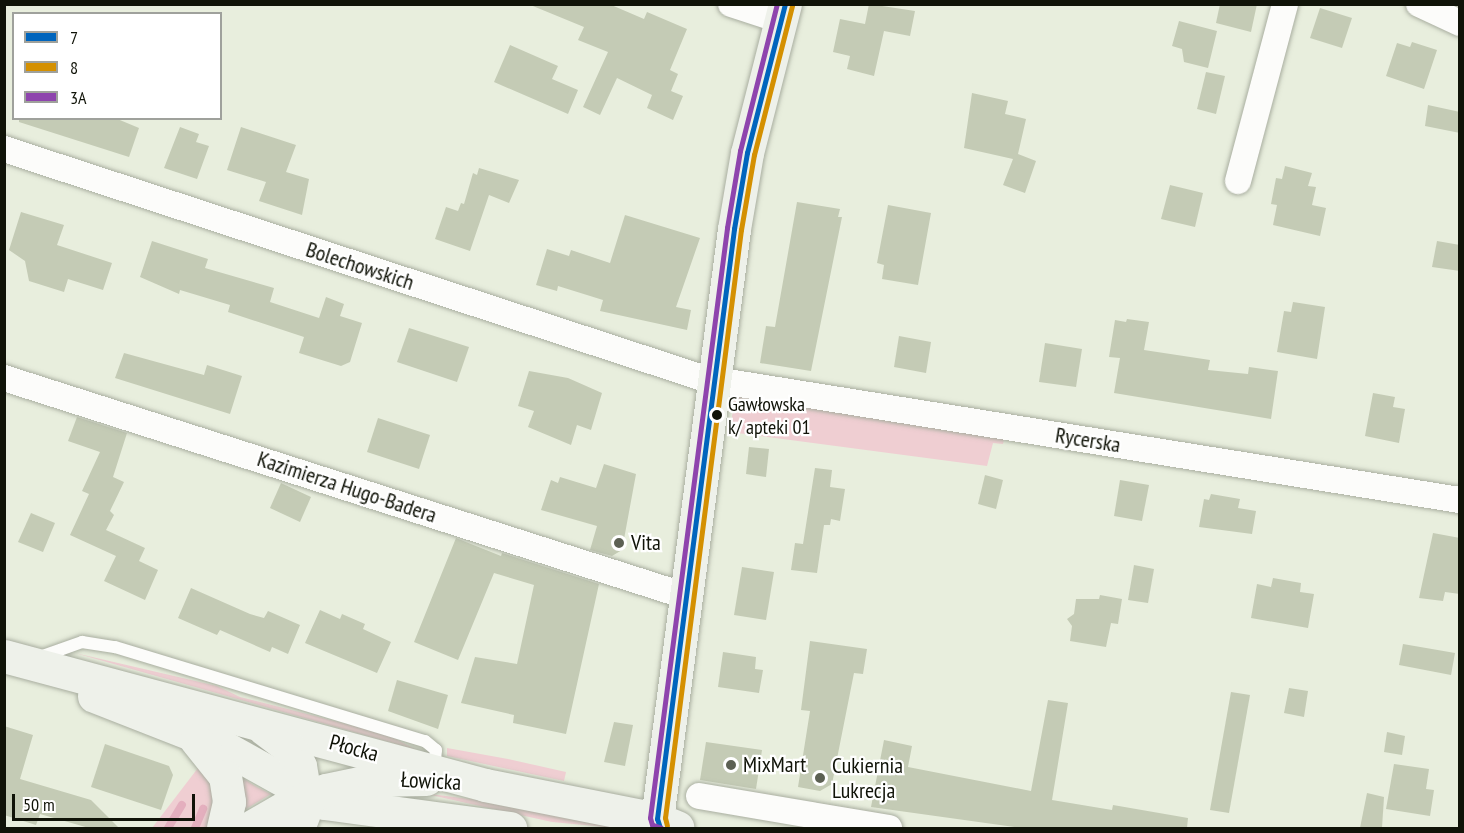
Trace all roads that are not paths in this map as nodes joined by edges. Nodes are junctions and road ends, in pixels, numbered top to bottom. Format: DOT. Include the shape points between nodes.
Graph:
graph roads {
  1 [pos="731,4"];
  2 [pos="1285,4"];
  3 [pos="1419,4"];
  4 [pos="782,12"];
  5 [pos="1460,23"];
  6 [pos="4,148"];
  7 [pos="1238,181"];
  8 [pos="4,378"];
  9 [pos="716,381"];
  10 [pos="1460,500"];
  11 [pos="689,597"];
  12 [pos="16,659"];
  13 [pos="246,718"];
  14 [pos="188,733"];
  15 [pos="434,769"];
  16 [pos="485,785"];
  17 [pos="307,796"];
  18 [pos="699,796"];
  19 [pos="374,812"];
  20 [pos="779,819"];
  21 [pos="660,826"];
  22 [pos="855,826"];
  23 [pos="223,828"];
  24 [pos="249,828"];
  25 [pos="298,828"];
  26 [pos="315,828"];
  27 [pos="510,828"];
  28 [pos="889,828"];
  1 -- 4 [label="street"];
  2 -- 7 [label="street"];
  3 -- 5 [label="street"];
  4 -- 9 [label="street" via="747,153"];
  6 -- 9 [label="street, Bolechowskich"];
  8 -- 11 [label="street, Kazimierza Hugo-Badera"];
  9 -- 10 [label="street, Rycerska"];
  9 -- 11 [label="street"];
  11 -- 21 [label="street"];
  12 -- 13 [label="street, Płocka" via="56,666"];
  12 -- 14 [label="street" via="65,685"];
  12 -- 15 [label="lane" via="82,642 115,647 425,741 436,750"];
  13 -- 15 [label="street, Płocka"];
  13 -- 17 [label="street" via="290,748 300,766"];
  14 -- 17 [label="street" via="220,746"];
  14 -- 23 [label="street" via="213,757 225,776 229,802"];
  15 -- 16 [label="street, Płocka"];
  16 -- 17 [label="street, Łowicka" via="391,779 356,783"];
  16 -- 21 [label="street, Płocka"];
  17 -- 19 [label="street"];
  17 -- 24 [label="street, Łowicka"];
  17 -- 25 [label="street" via="307,813"];
  18 -- 20 [label="street"];
  19 -- 26 [label="street, Łowicka" via="337,816"];
  19 -- 27 [label="street"];
  20 -- 22 [label="street"];
  22 -- 28 [label="street"];
}
